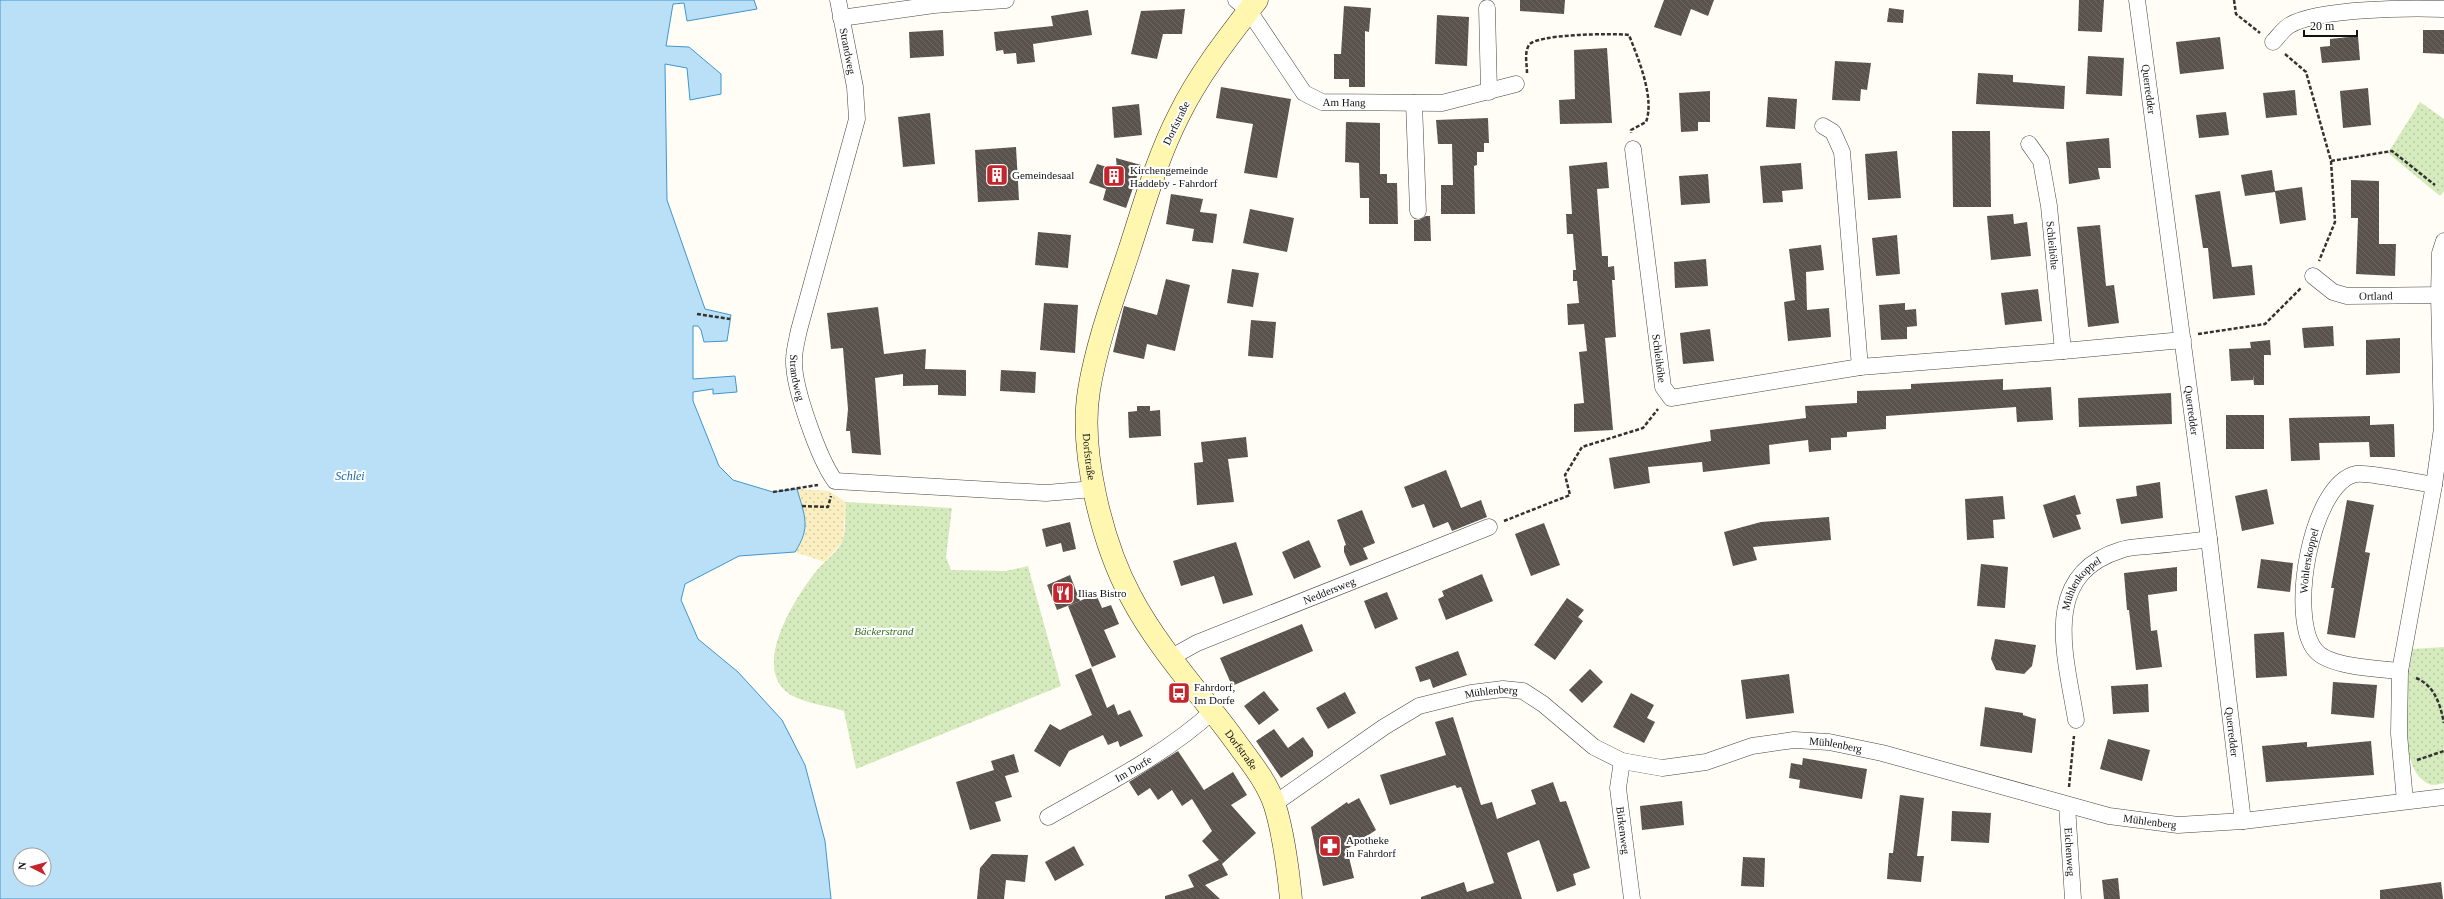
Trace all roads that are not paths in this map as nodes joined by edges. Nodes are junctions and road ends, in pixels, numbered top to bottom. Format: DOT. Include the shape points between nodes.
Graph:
graph roads {
  1 [pos="838,0"];
  2 [pos="1006,0"];
  3 [pos="2137,0"];
  4 [pos="933,3"];
  5 [pos="1247,4"];
  6 [pos="1487,8"];
  7 [pos="2444,9"];
  8 [pos="842,18"];
  9 [pos="2273,42"];
  10 [pos="1516,84"];
  11 [pos="1489,92"];
  12 [pos="1414,103"];
  13 [pos="1823,126"];
  14 [pos="2029,144"];
  15 [pos="1633,149"];
  16 [pos="1418,211"];
  17 [pos="2444,241"];
  18 [pos="2313,276"];
  19 [pos="2441,295"];
  20 [pos="2183,340"];
  21 [pos="2063,351"];
  22 [pos="1860,367"];
  23 [pos="2434,485"];
  24 [pos="1094,489"];
  25 [pos="1489,527"];
  26 [pos="2209,539"];
  27 [pos="1170,658"];
  28 [pos="2400,671"];
  29 [pos="1213,711"];
  30 [pos="2076,720"];
  31 [pos="1622,761"];
  32 [pos="2444,797"];
  33 [pos="2405,801"];
  34 [pos="1274,804"];
  35 [pos="2067,805"];
  36 [pos="1048,817"];
  37 [pos="2243,821"];
  38 [pos="1292,899"];
  39 [pos="1632,899"];
  40 [pos="2072,899"];
  1 -- 8 [label="street, Strandweg"];
  2 -- 4 [label="street"];
  3 -- 20 [label="street, Querredder"];
  4 -- 8 [label="street"];
  5 -- 12 [label="street, Am Hang" via="1304,94 1322,102"];
  5 -- 24 [label="street, Dorfstraße" via="1178,115 1159,159 1099,342 1088,392 1087,442"];
  6 -- 11 [label="street"];
  7 -- 9 [label="street" via="2412,8 2314,16 2289,25"];
  8 -- 24 [label="street, Strandweg" via="855,87 857,119 799,330 794,360 796,383 826,468 835,481 1046,494"];
  10 -- 11 [label="street, Am Hang"];
  11 -- 12 [label="street, Am Hang" via="1442,103"];
  12 -- 16 [label="street"];
  13 -- 22 [label="street" via="1833,132 1842,152"];
  14 -- 21 [label="street, Schleihöhe" via="2041,161 2049,206"];
  15 -- 22 [label="street, Schleihöhe" via="1664,387 1671,398"];
  17 -- 19 [label="street" via="2440,253"];
  18 -- 19 [label="street, Ortland" via="2333,292 2347,296"];
  19 -- 23 [label="street" via="2442,428"];
  20 -- 21 [label="street, Schleihöhe"];
  20 -- 26 [label="street, Querredder"];
  21 -- 22 [label="street, Schleihöhe"];
  23 -- 28 [label="street"];
  23 -- 28 [label="street, Wohlerskoppel" via="2357,474 2343,479 2322,512 2306,568 2302,594 2303,618 2309,641 2316,652 2327,659"];
  24 -- 27 [label="street, Dorfstraße" via="1109,546 1130,596"];
  25 -- 27 [label="street, Neddersweg" via="1197,643"];
  26 -- 30 [label="street, Mühlenkoppel" via="2122,549 2102,557 2081,574 2069,592 2062,623"];
  26 -- 37 [label="street, Querredder"];
  27 -- 29 [label="street, Dorfstraße"];
  28 -- 33 [label="street" via="2399,734"];
  29 -- 34 [label="street, Dorfstraße" via="1255,767"];
  29 -- 36 [label="street, Im Dorfe" via="1154,756"];
  31 -- 34 [label="street, Mühlenberg" via="1594,747 1543,704 1523,691 1503,689 1471,693 1419,706 1384,727"];
  31 -- 35 [label="street, Mühlenberg" via="1662,768 1706,762 1752,746 1794,740 1829,742 1882,753"];
  31 -- 39 [label="street, Birkenweg" via="1618,788"];
  32 -- 33 [label="street, Mühlenberg"];
  33 -- 37 [label="street, Mühlenberg"];
  34 -- 38 [label="street, Dorfstraße" via="1286,853"];
  35 -- 37 [label="street, Mühlenberg" via="2150,823 2178,825"];
  35 -- 40 [label="street, Eichenweg"];
}
